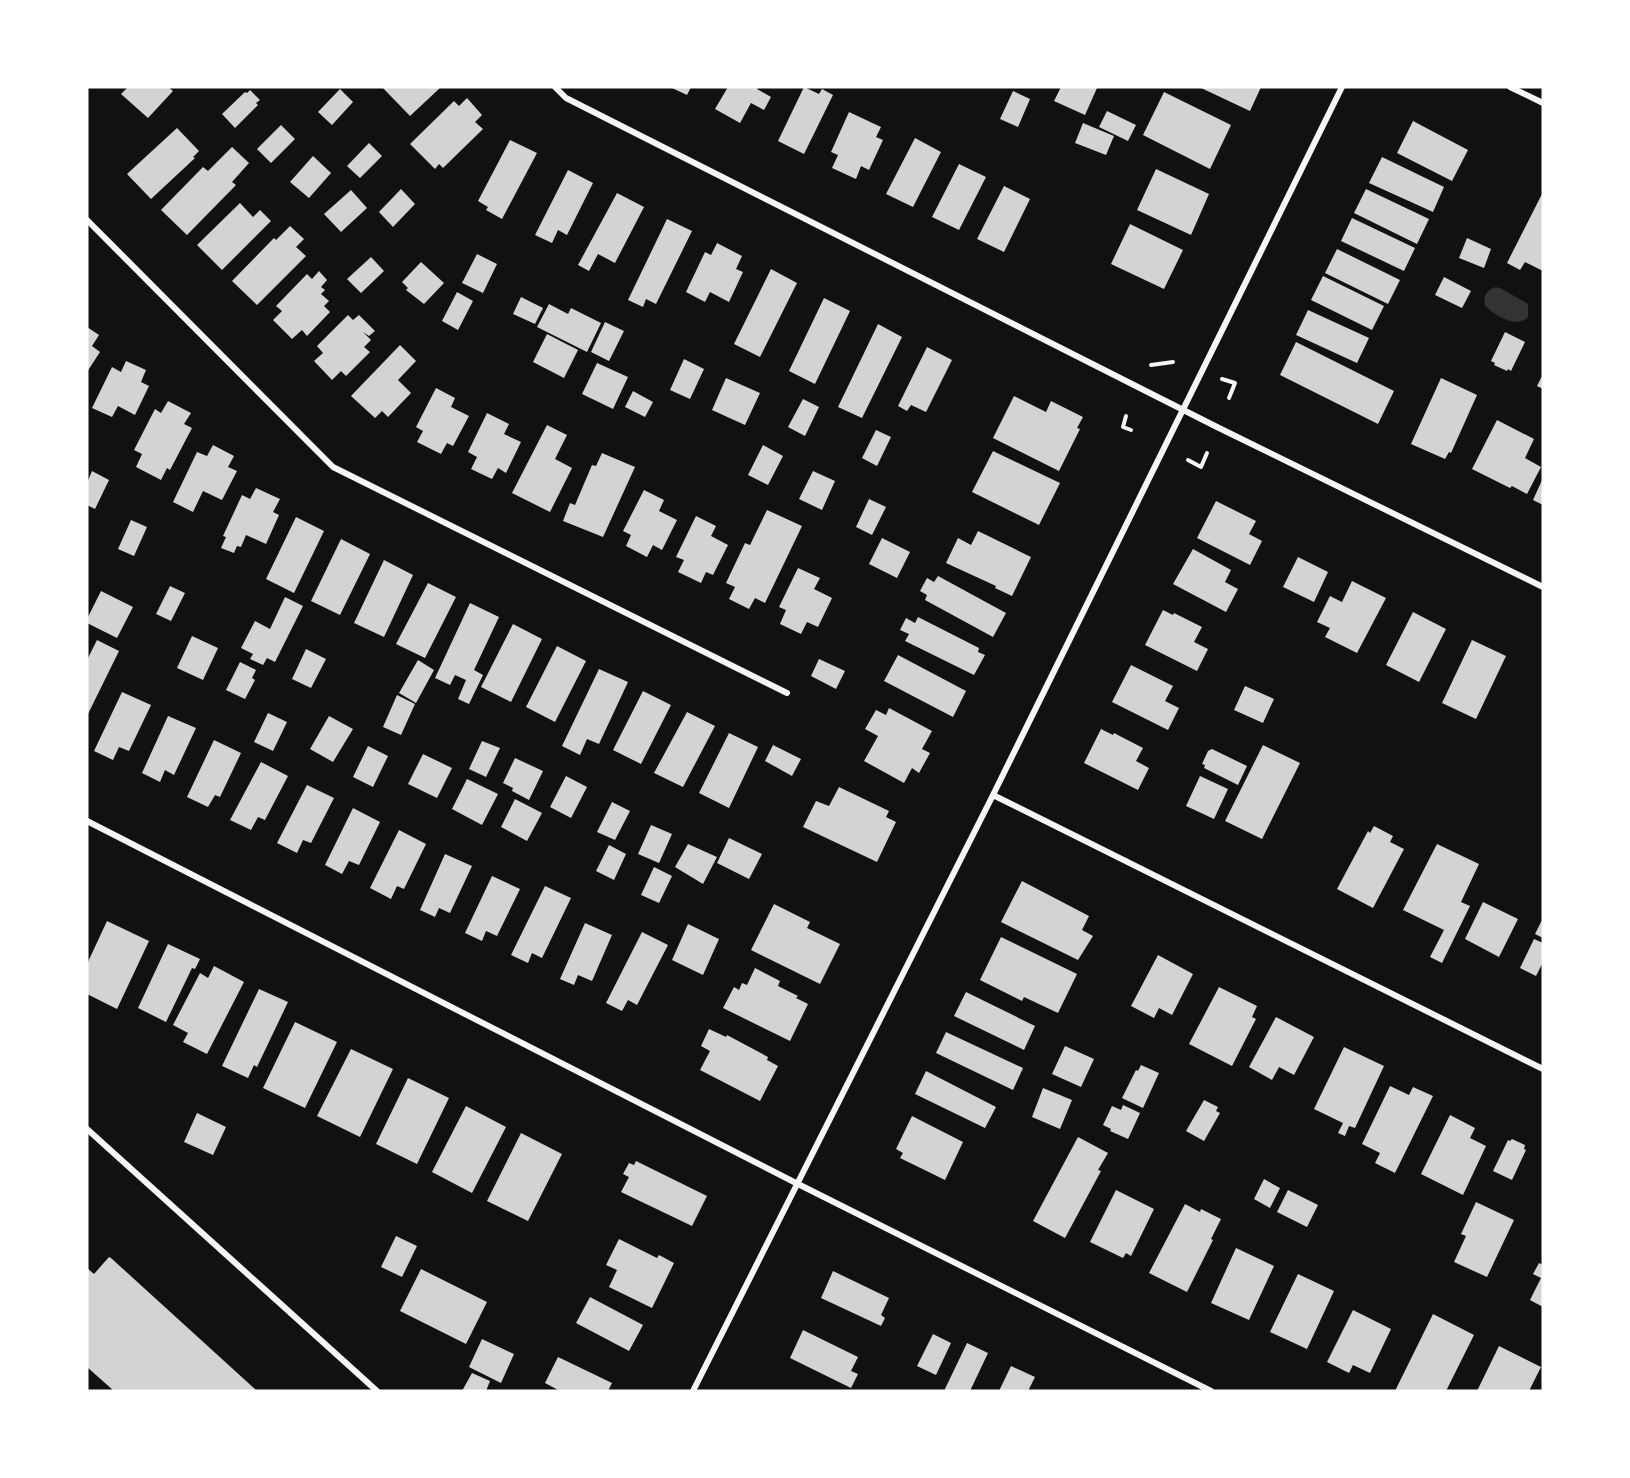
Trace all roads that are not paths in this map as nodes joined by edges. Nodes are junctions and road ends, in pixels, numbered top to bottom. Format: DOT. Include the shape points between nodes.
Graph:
graph roads {
  1 [pos="555,87"];
  2 [pos="1342,87"];
  3 [pos="1510,87"];
  4 [pos="1543,103"];
  5 [pos="87,219"];
  6 [pos="1182,410"];
  7 [pos="1543,587"];
  8 [pos="787,693"];
  9 [pos="993,795"];
  10 [pos="87,821"];
  11 [pos="1543,1069"];
  12 [pos="87,1129"];
  13 [pos="796,1183"];
  14 [pos="377,1391"];
  15 [pos="693,1391"];
  16 [pos="1210,1391"];
  1 -- 6 [label="street" via="566,98"];
  2 -- 6 [label="street"];
  3 -- 4 [label="street"];
  5 -- 8 [label="street" via="333,467"];
  6 -- 7 [label="street"];
  6 -- 9 [label="street"];
  9 -- 11 [label="street"];
  9 -- 13 [label="street"];
  10 -- 13 [label="street"];
  12 -- 14 [label="street"];
  13 -- 15 [label="street"];
  13 -- 16 [label="street"];
}
